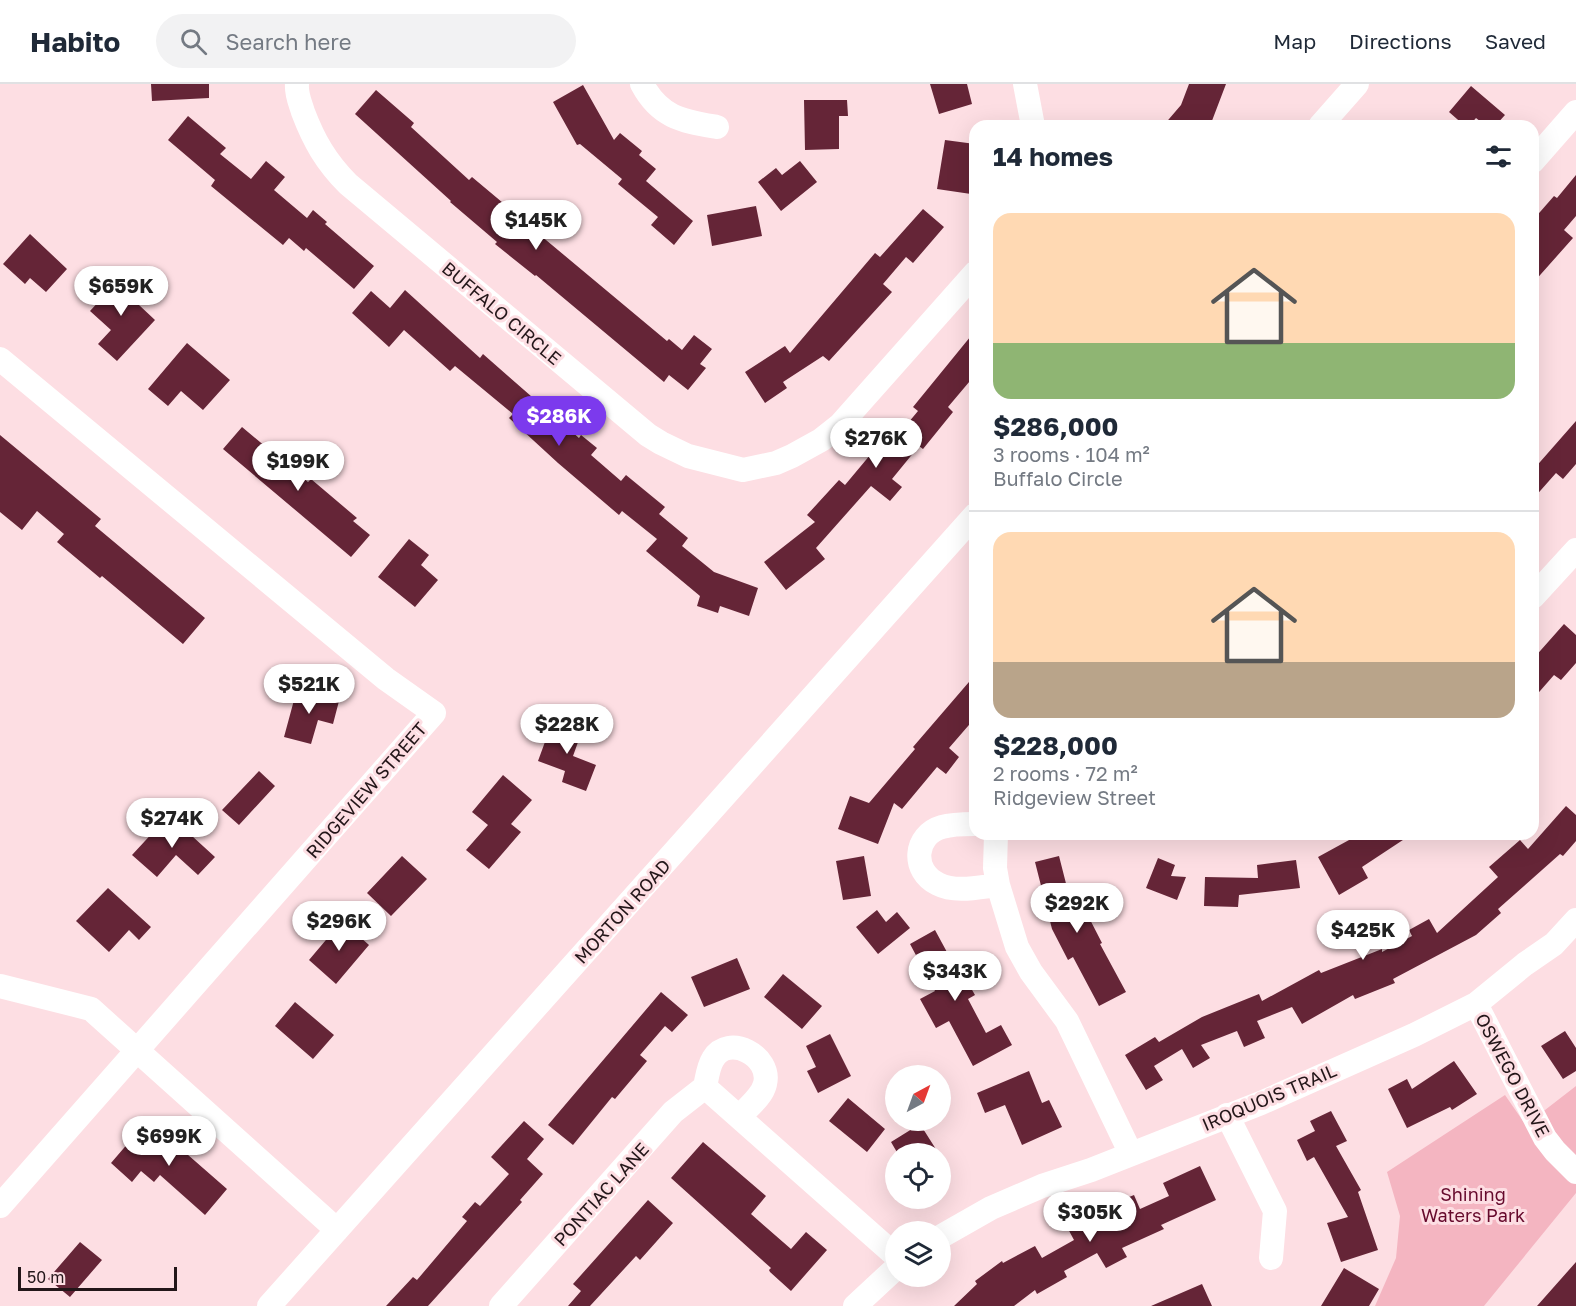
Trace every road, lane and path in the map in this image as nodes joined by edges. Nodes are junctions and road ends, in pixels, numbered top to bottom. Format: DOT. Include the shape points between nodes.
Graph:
graph roads {
  1 [pos="297,84"];
  2 [pos="642,84"];
  3 [pos="1025,84"];
  4 [pos="1357,84"];
  5 [pos="1576,111"];
  6 [pos="1032,120"];
  7 [pos="1325,120"];
  8 [pos="717,128"];
  9 [pos="1539,154"];
  10 [pos="969,280"];
  11 [pos="0,359"];
  12 [pos="969,522"];
  13 [pos="1576,550"];
  14 [pos="1539,590"];
  15 [pos="969,825"];
  16 [pos="996,840"];
  17 [pos="998,885"];
  18 [pos="1576,920"];
  19 [pos="0,986"];
  20 [pos="1476,1004"];
  21 [pos="137,1049"];
  22 [pos="705,1087"];
  23 [pos="1227,1115"];
  24 [pos="739,1117"];
  25 [pos="1131,1154"];
  26 [pos="1576,1172"];
  27 [pos="0,1206"];
  28 [pos="337,1230"];
  29 [pos="951,1231"];
  30 [pos="885,1246"];
  31 [pos="1271,1258"];
  32 [pos="885,1278"];
  33 [pos="269,1306"];
  34 [pos="501,1306"];
  35 [pos="855,1306"];
  1 -- 10 [label="street, BUFFALO CIRCLE" via="296,92 312,136 332,168 348,184 648,435 688,456 744,470 776,463 821,440 840,425"];
  2 -- 8 [label="street" via="653,101 677,120"];
  3 -- 6 [label="street"];
  4 -- 7 [label="street"];
  5 -- 9 [label="street"];
  11 -- 21 [label="street, RIDGEVIEW STREET" via="386,678 434,712"];
  12 -- 28 [label="street, MORTON ROAD"];
  13 -- 14 [label="street"];
  15 -- 17 [label="street" via="940,827 925,838 918,854 922,871 937,884 956,889"];
  16 -- 17 [label="street"];
  17 -- 25 [label="street" via="1017,947 1080,1044"];
  18 -- 20 [label="street, IROQUOIS TRAIL" via="1554,944"];
  19 -- 21 [label="street" via="91,1009"];
  20 -- 23 [label="street, IROQUOIS TRAIL" via="1414,1035"];
  20 -- 26 [label="street, OSWEGO DRIVE" via="1545,1138"];
  21 -- 27 [label="street, RIDGEVIEW STREET"];
  21 -- 28 [label="street"];
  22 -- 24 [label="street"];
  22 -- 24 [label="street" via="713,1059 723,1050 737,1047 750,1052 761,1064 765,1084"];
  22 -- 34 [label="street, PONTIAC LANE" via="673,1112"];
  23 -- 25 [label="street, IROQUOIS TRAIL"];
  23 -- 31 [label="street" via="1275,1211"];
  24 -- 30 [label="street"];
  25 -- 29 [label="street, IROQUOIS TRAIL" via="1042,1186"];
  28 -- 33 [label="street, MORTON ROAD"];
  32 -- 35 [label="street"];
}
